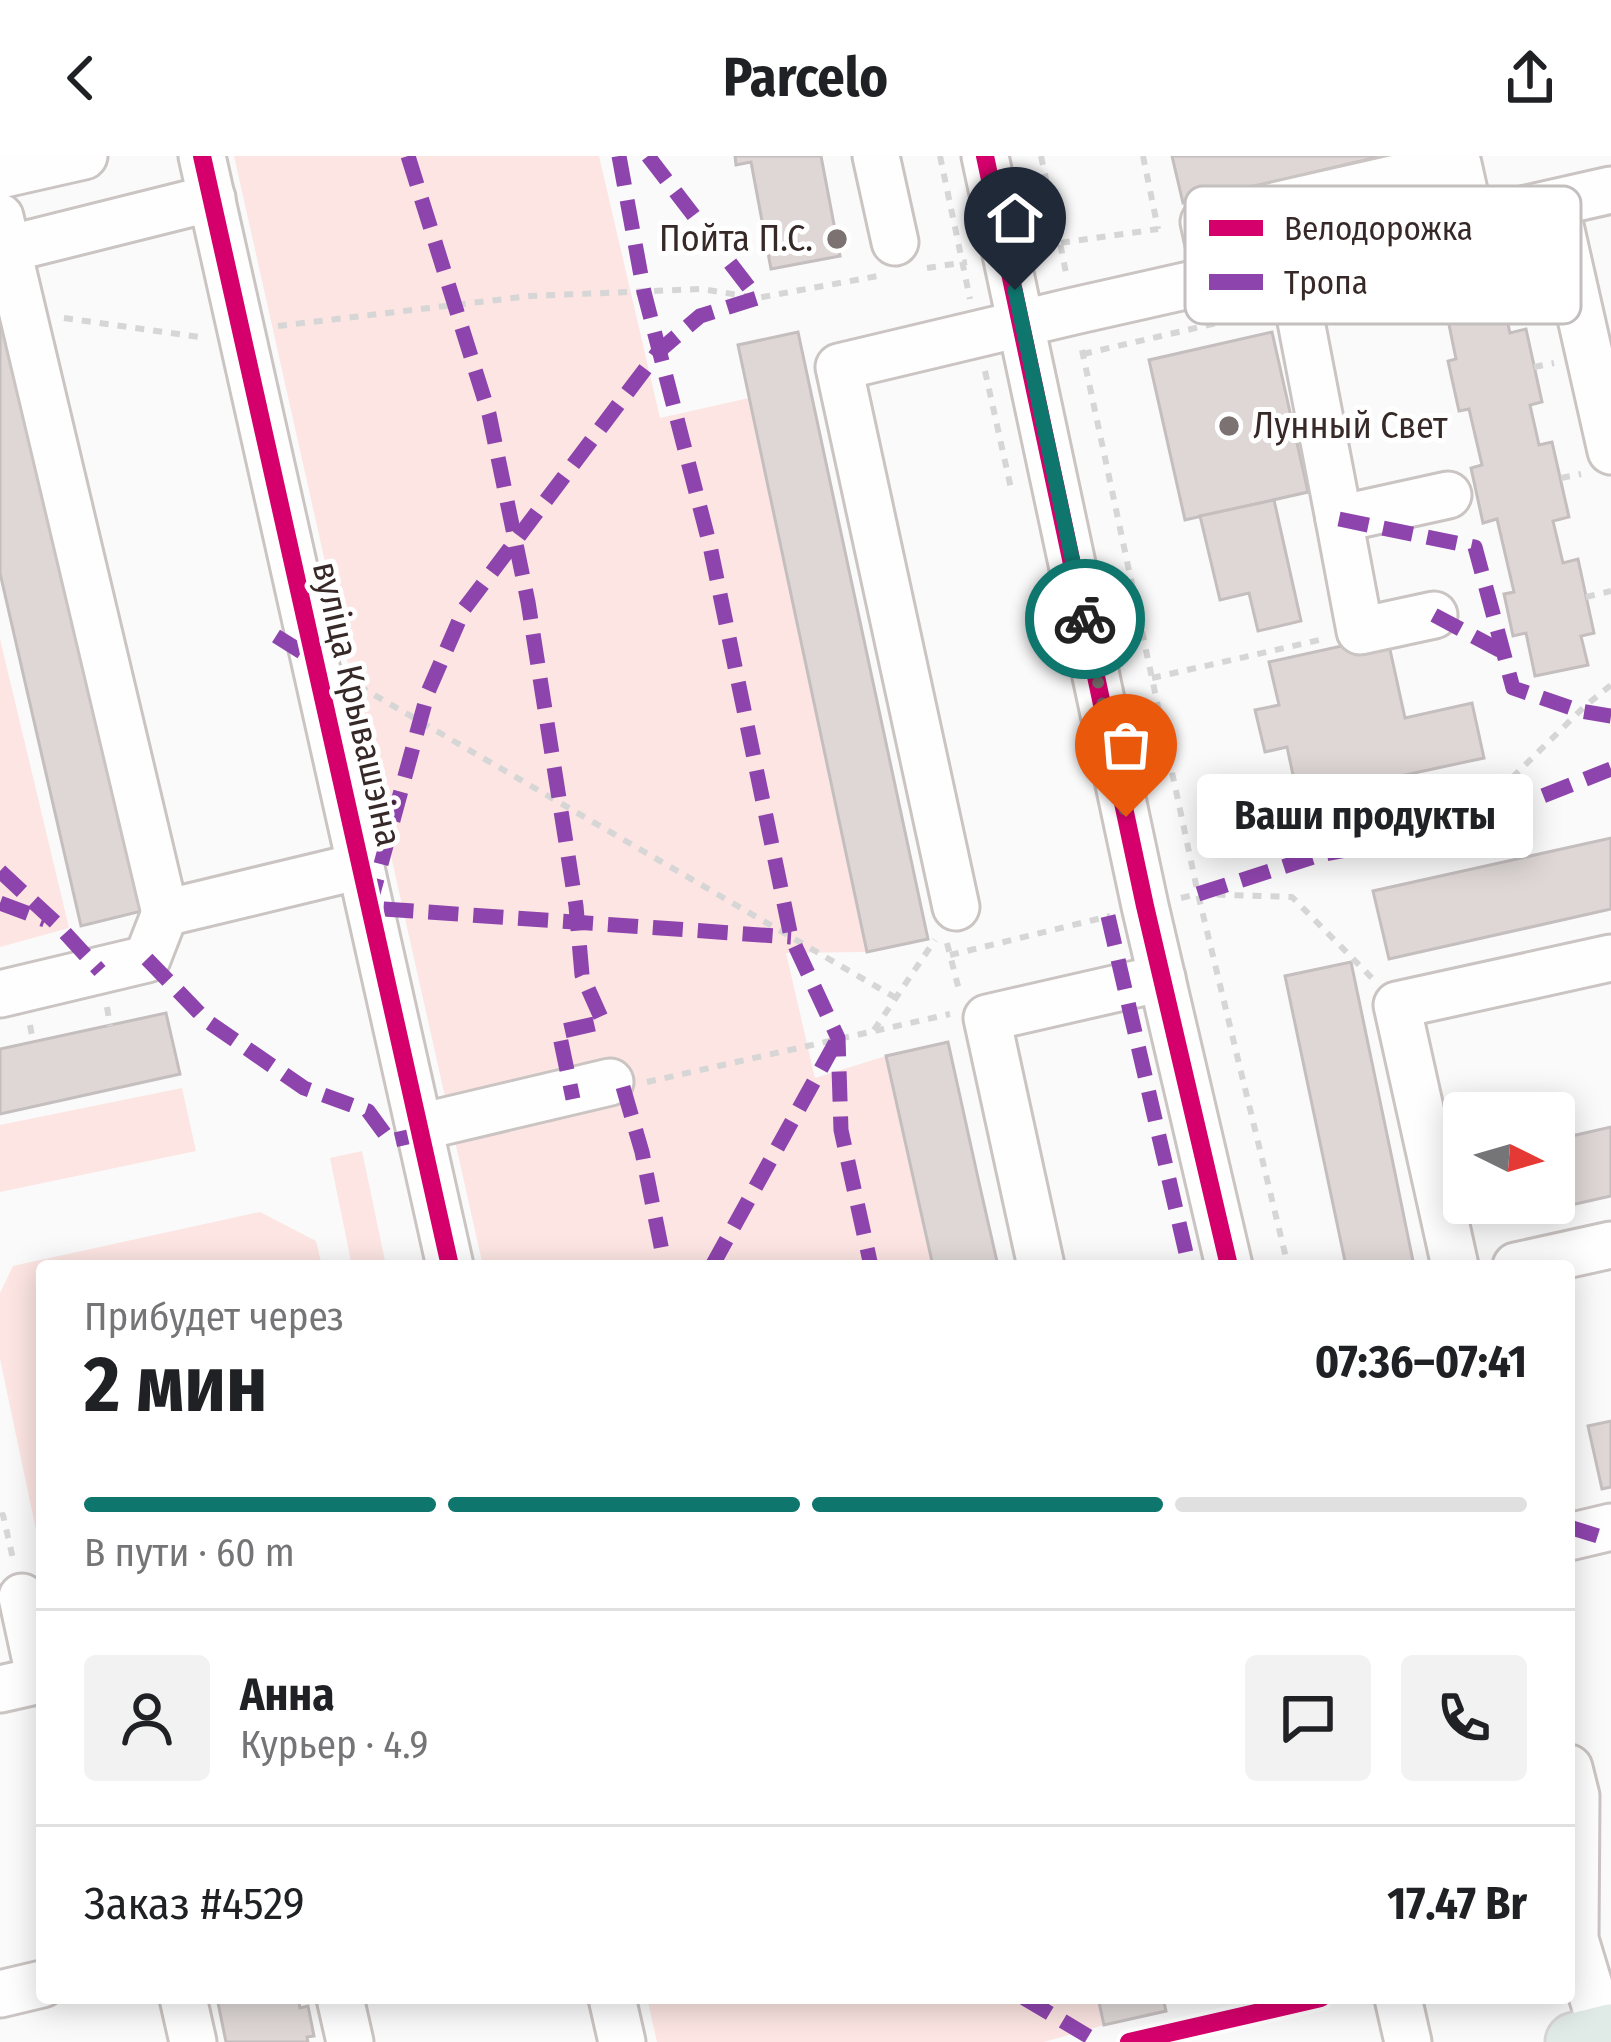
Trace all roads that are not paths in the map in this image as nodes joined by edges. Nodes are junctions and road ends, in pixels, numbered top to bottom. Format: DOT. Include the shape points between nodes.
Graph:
graph roads {
  1 [pos="84,156"];
  2 [pos="877,156"];
  3 [pos="985,156"];
  4 [pos="0,175"];
  5 [pos="207,177"];
  6 [pos="1361,186"];
  7 [pos="1464,186"];
  8 [pos="1611,190"];
  9 [pos="1581,197"];
  10 [pos="2,239"];
  11 [pos="898,262"];
  12 [pos="1185,287"];
  13 [pos="1302,324"];
  14 [pos="1576,324"];
  15 [pos="1023,326"];
  16 [pos="1600,462"];
  17 [pos="1448,495"];
  18 [pos="1339,519"];
  19 [pos="1433,615"];
  20 [pos="359,866"];
  21 [pos="956,907"];
  22 [pos="165,913"];
  23 [pos="1611,958"];
  24 [pos="1162,978"];
  25 [pos="0,994"];
  26 [pos="627,1082"];
  27 [pos="420,1127"];
  28 [pos="1611,1245"];
  29 [pos="449,1260"];
  30 [pos="1040,1260"];
  31 [pos="1228,1260"];
  32 [pos="1454,1260"];
  33 [pos="1543,1260"];
  34 [pos="1611,1527"];
  35 [pos="1575,1536"];
  36 [pos="22,1598"];
  37 [pos="36,1662"];
  38 [pos="36,1681"];
  39 [pos="0,1689"];
  40 [pos="1585,1784"];
  41 [pos="36,1985"];
  42 [pos="0,1994"];
  43 [pos="184,2004"];
  44 [pos="341,2004"];
  45 [pos="613,2004"];
  46 [pos="1399,2004"];
  47 [pos="1596,2037"];
  48 [pos="193,2042"];
  49 [pos="350,2042"];
  50 [pos="622,2042"];
  51 [pos="1408,2042"];
  1 -- 4 [label="street"];
  2 -- 11 [label="street"];
  3 -- 15 [label="street"];
  5 -- 10 [label="street"];
  5 -- 20 [label="street, вуліца Крывашэіна"];
  6 -- 7 [label="street" via="1458,164"];
  8 -- 9 [label="street"];
  10 -- 22 [label="street"];
  12 -- 15 [label="street"];
  13 -- 18 [label="street"];
  14 -- 16 [label="street"];
  15 -- 21 [label="street" via="839,368"];
  15 -- 24 [label="street"];
  17 -- 18 [label="street"];
  18 -- 19 [label="street" via="1360,631"];
  20 -- 22 [label="street"];
  20 -- 27 [label="street, вуліца Крывашэіна"];
  22 -- 25 [label="street" via="147,959"];
  23 -- 32 [label="street" via="1397,1004"];
  24 -- 30 [label="street" via="987,1018"];
  24 -- 31 [label="street"];
  26 -- 27 [label="street"];
  27 -- 29 [label="street, вуліца Крывашэіна"];
  28 -- 33 [label="street"];
  34 -- 35 [label="street"];
  36 -- 37 [label="street"];
  38 -- 39 [label="street"];
  40 -- 47 [label="street" via="1575,1939"];
  41 -- 42 [label="street"];
  43 -- 48 [label="street"];
  44 -- 49 [label="street"];
  45 -- 50 [label="street"];
  46 -- 51 [label="street"];
}
